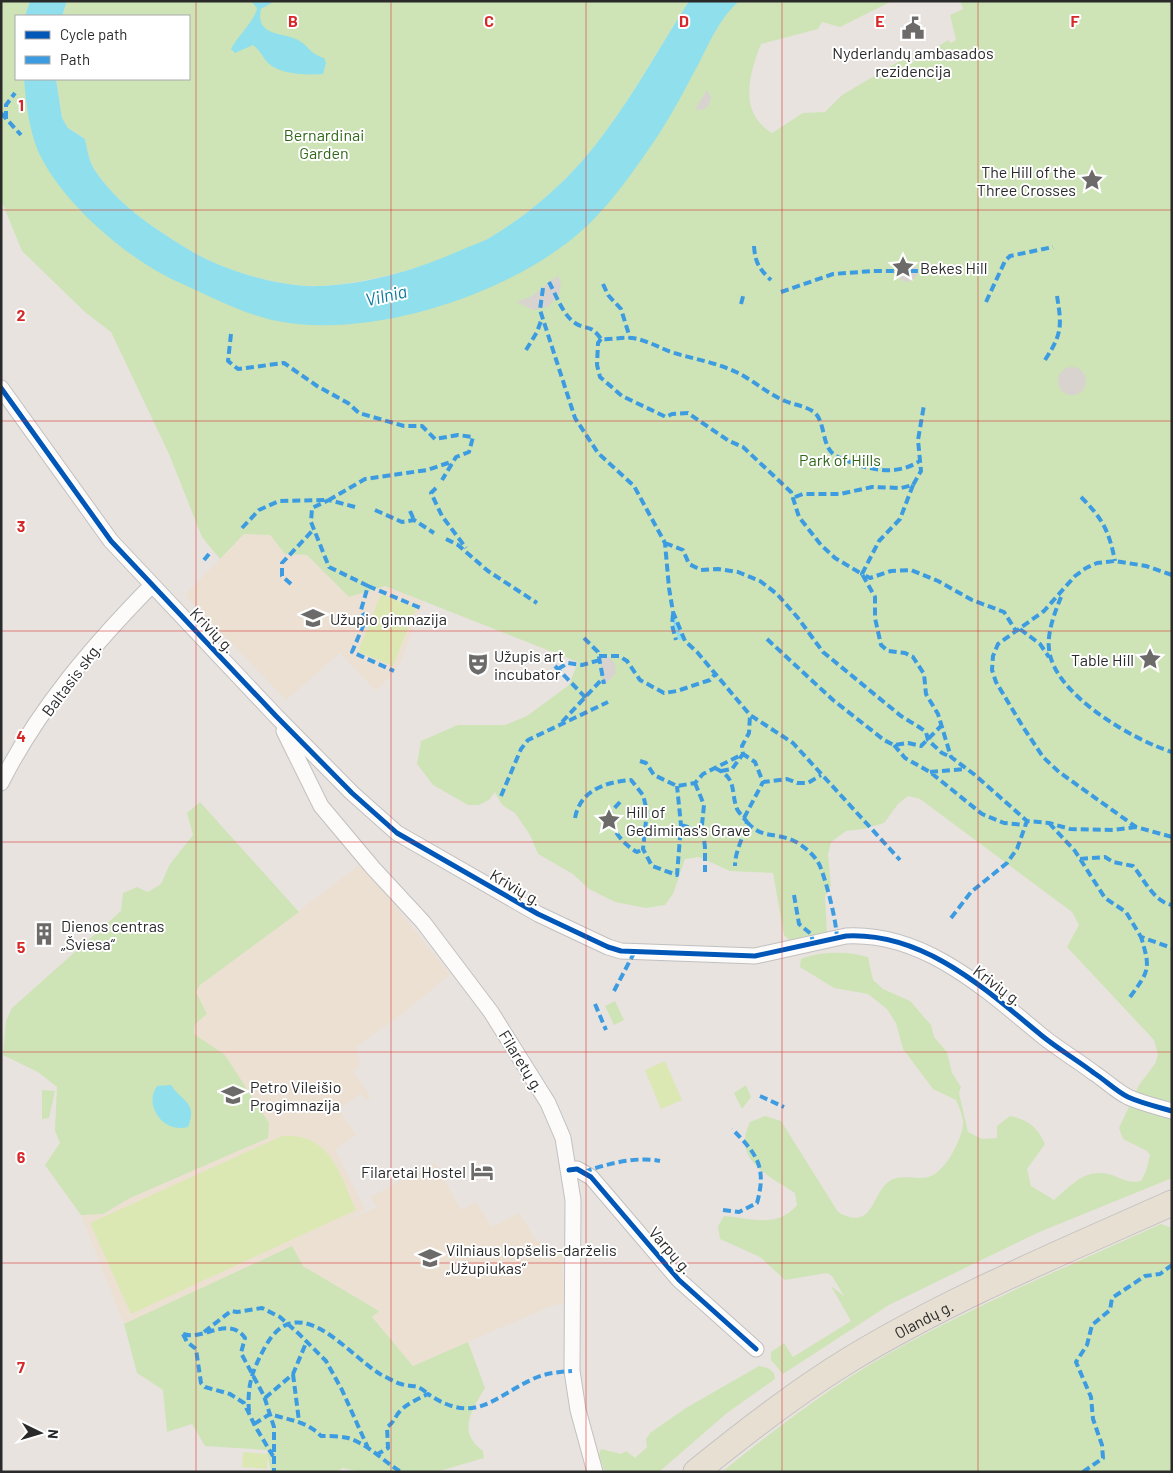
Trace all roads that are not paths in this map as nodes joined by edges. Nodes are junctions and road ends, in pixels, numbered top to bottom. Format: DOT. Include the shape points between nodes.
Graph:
graph roads {
  1 [pos="1,388"];
  2 [pos="152,585"];
  3 [pos="276,716"];
  4 [pos="328,769"];
  5 [pos="1,783"];
  6 [pos="310,784"];
  7 [pos="1172,1111"];
  8 [pos="569,1170"];
  9 [pos="1172,1203"];
  10 [pos="756,1349"];
  11 [pos="596,1472"];
  12 [pos="696,1472"];
  1 -- 2 [label="street, Krivių g." via="111,541"];
  2 -- 3 [label="street, Krivių g."];
  2 -- 5 [label="street, Baltasis skg." via="87,654"];
  3 -- 4 [label="street, Krivių g."];
  3 -- 6 [label="street, Filaretų g."];
  4 -- 6 [label="street"];
  4 -- 7 [label="street, Krivių g." via="398,833 538,914 608,947 634,952 755,956 859,935 894,940 938,959 976,981 1042,1036 1128,1097"];
  6 -- 8 [label="street, Filaretų g." via="321,806 428,927 491,1012 548,1103 563,1138"];
  8 -- 10 [label="street, Varpų g." via="577,1169 591,1177 680,1280"];
  8 -- 11 [label="street, Filaretų g." via="574,1200 572,1370 578,1410"];
  9 -- 12 [label="main road, Olandų g." via="898,1332 797,1394"];
}
